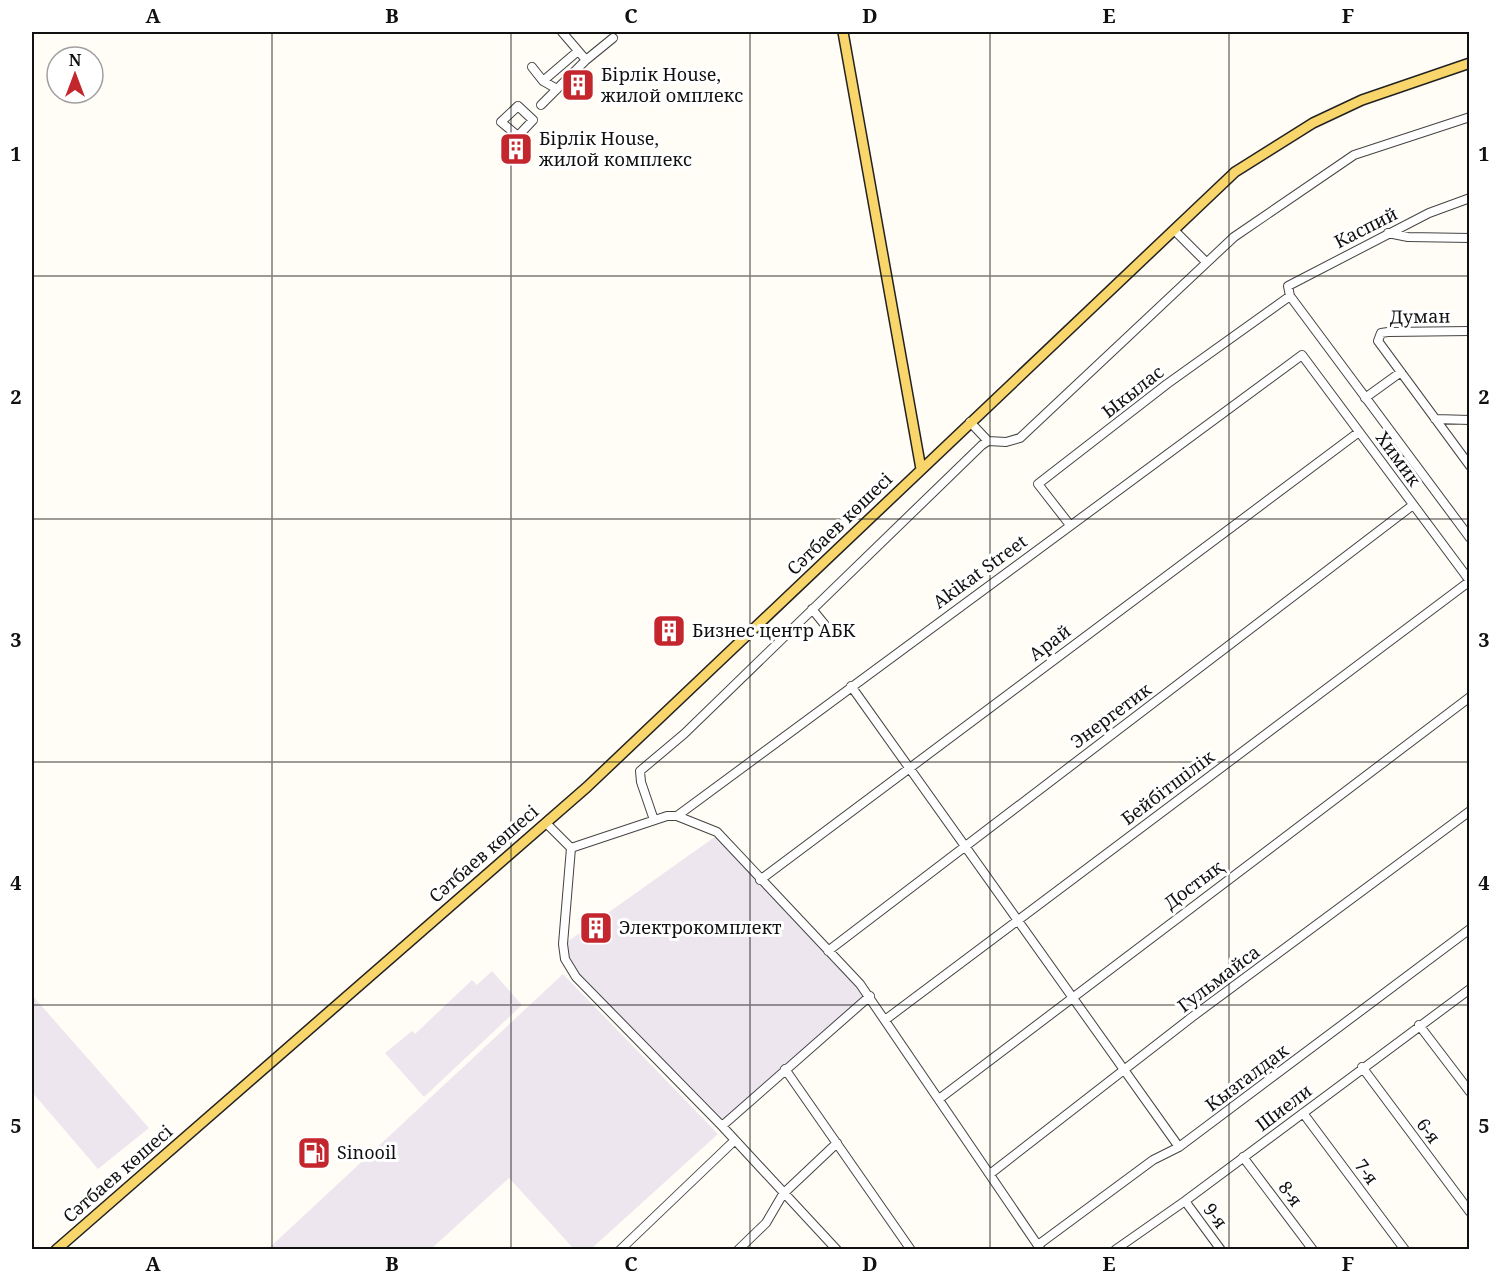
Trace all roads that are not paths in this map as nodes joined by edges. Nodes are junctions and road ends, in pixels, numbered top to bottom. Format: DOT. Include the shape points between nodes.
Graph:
graph roads {
  1 [pos="562,32"];
  2 [pos="843,32"];
  3 [pos="613,38"];
  4 [pos="578,51"];
  5 [pos="586,60"];
  6 [pos="1470,63"];
  7 [pos="532,67"];
  8 [pos="543,81"];
  9 [pos="557,89"];
  10 [pos="541,105"];
  11 [pos="1470,117"];
  12 [pos="1470,198"];
  13 [pos="1174,230"];
  14 [pos="1388,233"];
  15 [pos="1470,238"];
  16 [pos="1206,262"];
  17 [pos="1290,296"];
  18 [pos="1470,331"];
  19 [pos="1302,355"];
  20 [pos="1401,372"];
  21 [pos="1365,398"];
  22 [pos="1435,420"];
  23 [pos="1470,420"];
  24 [pos="970,422"];
  25 [pos="1359,432"];
  26 [pos="988,441"];
  27 [pos="1470,466"];
  28 [pos="921,469"];
  29 [pos="1413,506"];
  30 [pos="1070,525"];
  31 [pos="1470,538"];
  32 [pos="1470,581"];
  33 [pos="813,609"];
  34 [pos="825,625"];
  35 [pos="851,686"];
  36 [pos="1470,697"];
  37 [pos="908,768"];
  38 [pos="1470,811"];
  39 [pos="677,816"];
  40 [pos="654,820"];
  41 [pos="546,823"];
  42 [pos="965,846"];
  43 [pos="572,848"];
  44 [pos="760,880"];
  45 [pos="1017,920"];
  46 [pos="1470,928"];
  47 [pos="828,951"];
  48 [pos="1470,989"];
  49 [pos="870,996"];
  50 [pos="1072,996"];
  51 [pos="885,1020"];
  52 [pos="1419,1025"];
  53 [pos="1362,1067"];
  54 [pos="785,1069"];
  55 [pos="1124,1071"];
  56 [pos="1470,1092"];
  57 [pos="939,1100"];
  58 [pos="1304,1113"];
  59 [pos="722,1126"];
  60 [pos="734,1141"];
  61 [pos="837,1143"];
  62 [pos="1179,1147"];
  63 [pos="1243,1157"];
  64 [pos="990,1174"];
  65 [pos="783,1194"];
  66 [pos="1185,1201"];
  67 [pos="1470,1212"];
  68 [pos="1127,1246"];
  69 [pos="1040,1247"];
  70 [pos="56,1250"];
  71 [pos="620,1250"];
  72 [pos="738,1250"];
  73 [pos="837,1250"];
  74 [pos="910,1250"];
  75 [pos="1115,1250"];
  76 [pos="1221,1250"];
  77 [pos="1313,1250"];
  78 [pos="1405,1250"];
  1 -- 4 [label="street"];
  2 -- 28 [label="main road"];
  3 -- 5 [label="street"];
  4 -- 5 [label="street"];
  4 -- 8 [label="street"];
  5 -- 9 [label="street"];
  6 -- 13 [label="main road, Сәтбаев көшесі" via="1362,100 1313,123 1235,172"];
  7 -- 8 [label="street"];
  8 -- 9 [label="street"];
  9 -- 10 [label="street"];
  11 -- 16 [label="street" via="1354,155 1234,237"];
  12 -- 14 [label="street, Каспий"];
  13 -- 16 [label="street"];
  13 -- 24 [label="main road, Сәтбаев көшесі"];
  14 -- 15 [label="street"];
  14 -- 17 [label="street, Каспий" via="1288,286"];
  16 -- 26 [label="street" via="1020,438"];
  17 -- 21 [label="street"];
  17 -- 30 [label="street, Ыкылас" via="1167,384 1038,484"];
  18 -- 20 [label="street, Думан" via="1381,333 1378,341"];
  19 -- 25 [label="street, Химик"];
  19 -- 30 [label="street, Akikat Street"];
  20 -- 21 [label="street"];
  20 -- 22 [label="street"];
  21 -- 31 [label="street"];
  22 -- 23 [label="street"];
  22 -- 27 [label="street"];
  24 -- 26 [label="street"];
  24 -- 28 [label="main road, Сәтбаев көшесі"];
  25 -- 29 [label="street, Химик"];
  25 -- 37 [label="street, Арай"];
  26 -- 33 [label="street"];
  28 -- 41 [label="main road, Сәтбаев көшесі"];
  29 -- 32 [label="street, Химик"];
  29 -- 42 [label="street, Энергетик"];
  30 -- 35 [label="street, Akikat Street"];
  32 -- 45 [label="street, Бейбітшілік"];
  33 -- 34 [label="street"];
  33 -- 40 [label="street" via="684,734 640,771"];
  35 -- 37 [label="street"];
  35 -- 39 [label="street, Akikat Street"];
  36 -- 50 [label="street, Достық"];
  37 -- 42 [label="street"];
  37 -- 44 [label="street, Арай"];
  38 -- 55 [label="street, Гульмайса"];
  39 -- 40 [label="street"];
  39 -- 44 [label="street" via="717,832"];
  40 -- 43 [label="street"];
  41 -- 43 [label="street"];
  41 -- 70 [label="main road, Сәтбаев көшесі"];
  42 -- 45 [label="street"];
  42 -- 47 [label="street, Энергетик"];
  43 -- 59 [label="street" via="565,960 576,977"];
  44 -- 47 [label="street"];
  45 -- 50 [label="street"];
  45 -- 51 [label="street, Бейбітшілік"];
  46 -- 62 [label="street, Кызгалдак"];
  47 -- 49 [label="street"];
  48 -- 52 [label="street, Шиели"];
  49 -- 51 [label="street"];
  49 -- 54 [label="street"];
  50 -- 55 [label="street"];
  50 -- 57 [label="street, Достық"];
  51 -- 57 [label="street"];
  52 -- 53 [label="street, Шиели"];
  52 -- 56 [label="street"];
  53 -- 58 [label="street, Шиели"];
  53 -- 67 [label="street, 6-я"];
  54 -- 59 [label="street"];
  54 -- 61 [label="street"];
  55 -- 62 [label="street"];
  55 -- 64 [label="street, Гульмайса"];
  57 -- 64 [label="street"];
  58 -- 63 [label="street, Шиели"];
  58 -- 78 [label="street, 7-я"];
  59 -- 60 [label="street"];
  60 -- 65 [label="street"];
  60 -- 71 [label="street"];
  61 -- 65 [label="street"];
  61 -- 74 [label="street"];
  62 -- 69 [label="street, Кызгалдак" via="1153,1160"];
  63 -- 66 [label="street, Шиели"];
  63 -- 77 [label="street, 8-я"];
  64 -- 69 [label="street"];
  65 -- 72 [label="street" via="766,1222"];
  65 -- 73 [label="street"];
  66 -- 68 [label="street, Шиели"];
  66 -- 76 [label="street, 9-я"];
  68 -- 75 [label="street, Шиели"];
}
